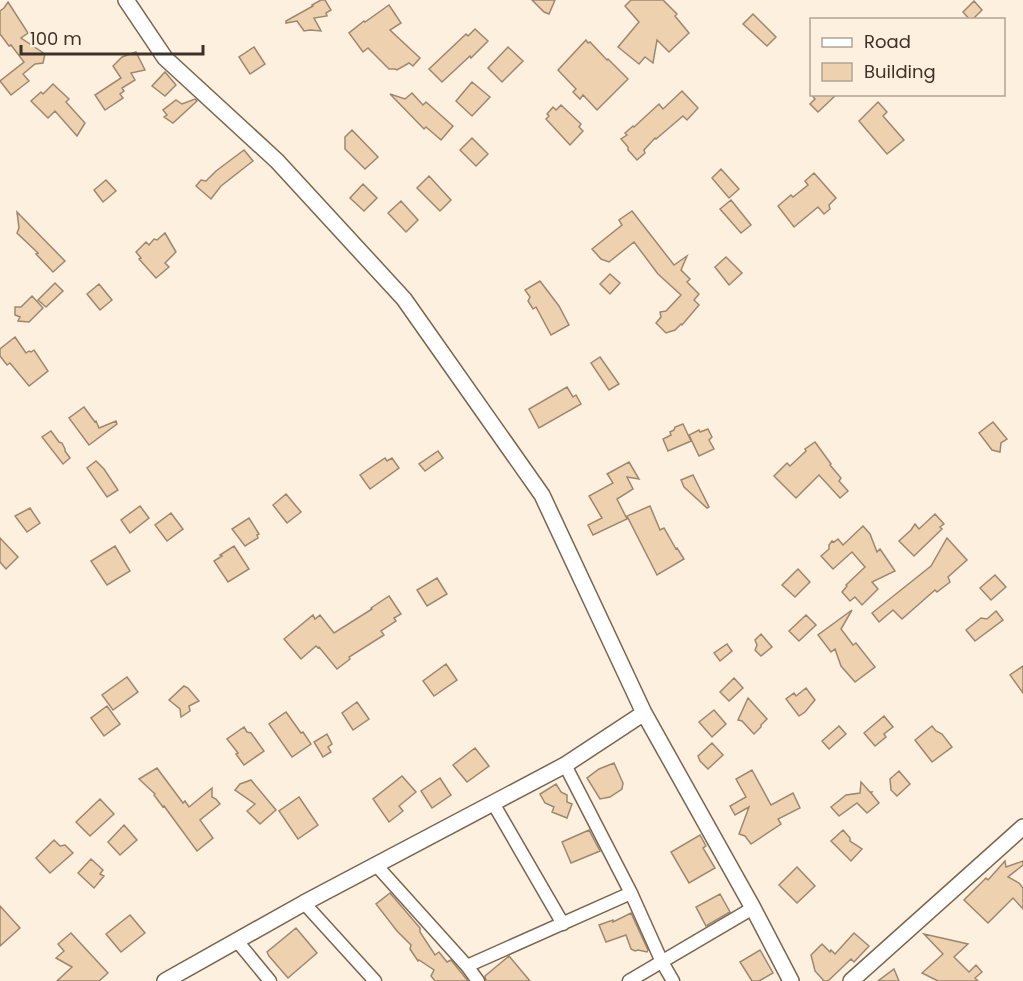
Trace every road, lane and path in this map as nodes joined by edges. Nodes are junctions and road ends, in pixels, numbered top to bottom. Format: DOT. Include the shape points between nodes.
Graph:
graph roads {
  1 [pos="126,0"];
  2 [pos="644,713"];
  3 [pos="565,765"];
  4 [pos="493,803"];
  5 [pos="1023,828"];
  6 [pos="376,866"];
  7 [pos="632,893"];
  8 [pos="304,903"];
  9 [pos="753,908"];
  10 [pos="562,924"];
  11 [pos="237,941"];
  12 [pos="662,962"];
  13 [pos="467,966"];
  14 [pos="165,981"];
  15 [pos="270,981"];
  16 [pos="375,981"];
  17 [pos="478,981"];
  18 [pos="629,981"];
  19 [pos="672,981"];
  20 [pos="791,981"];
  21 [pos="851,981"];
  1 -- 2 [label="street" via="165,58 277,161 404,299 542,495"];
  2 -- 3 [label="street"];
  2 -- 9 [label="street"];
  3 -- 4 [label="street"];
  3 -- 7 [label="street"];
  4 -- 6 [label="street"];
  4 -- 10 [label="street"];
  5 -- 21 [label="street"];
  6 -- 8 [label="street"];
  6 -- 13 [label="street"];
  7 -- 10 [label="street"];
  7 -- 12 [label="street"];
  8 -- 11 [label="street"];
  8 -- 16 [label="street"];
  9 -- 12 [label="street"];
  9 -- 20 [label="street"];
  10 -- 13 [label="street"];
  11 -- 14 [label="street"];
  11 -- 15 [label="street"];
  12 -- 18 [label="street"];
  12 -- 19 [label="street"];
  13 -- 17 [label="street"];
}
